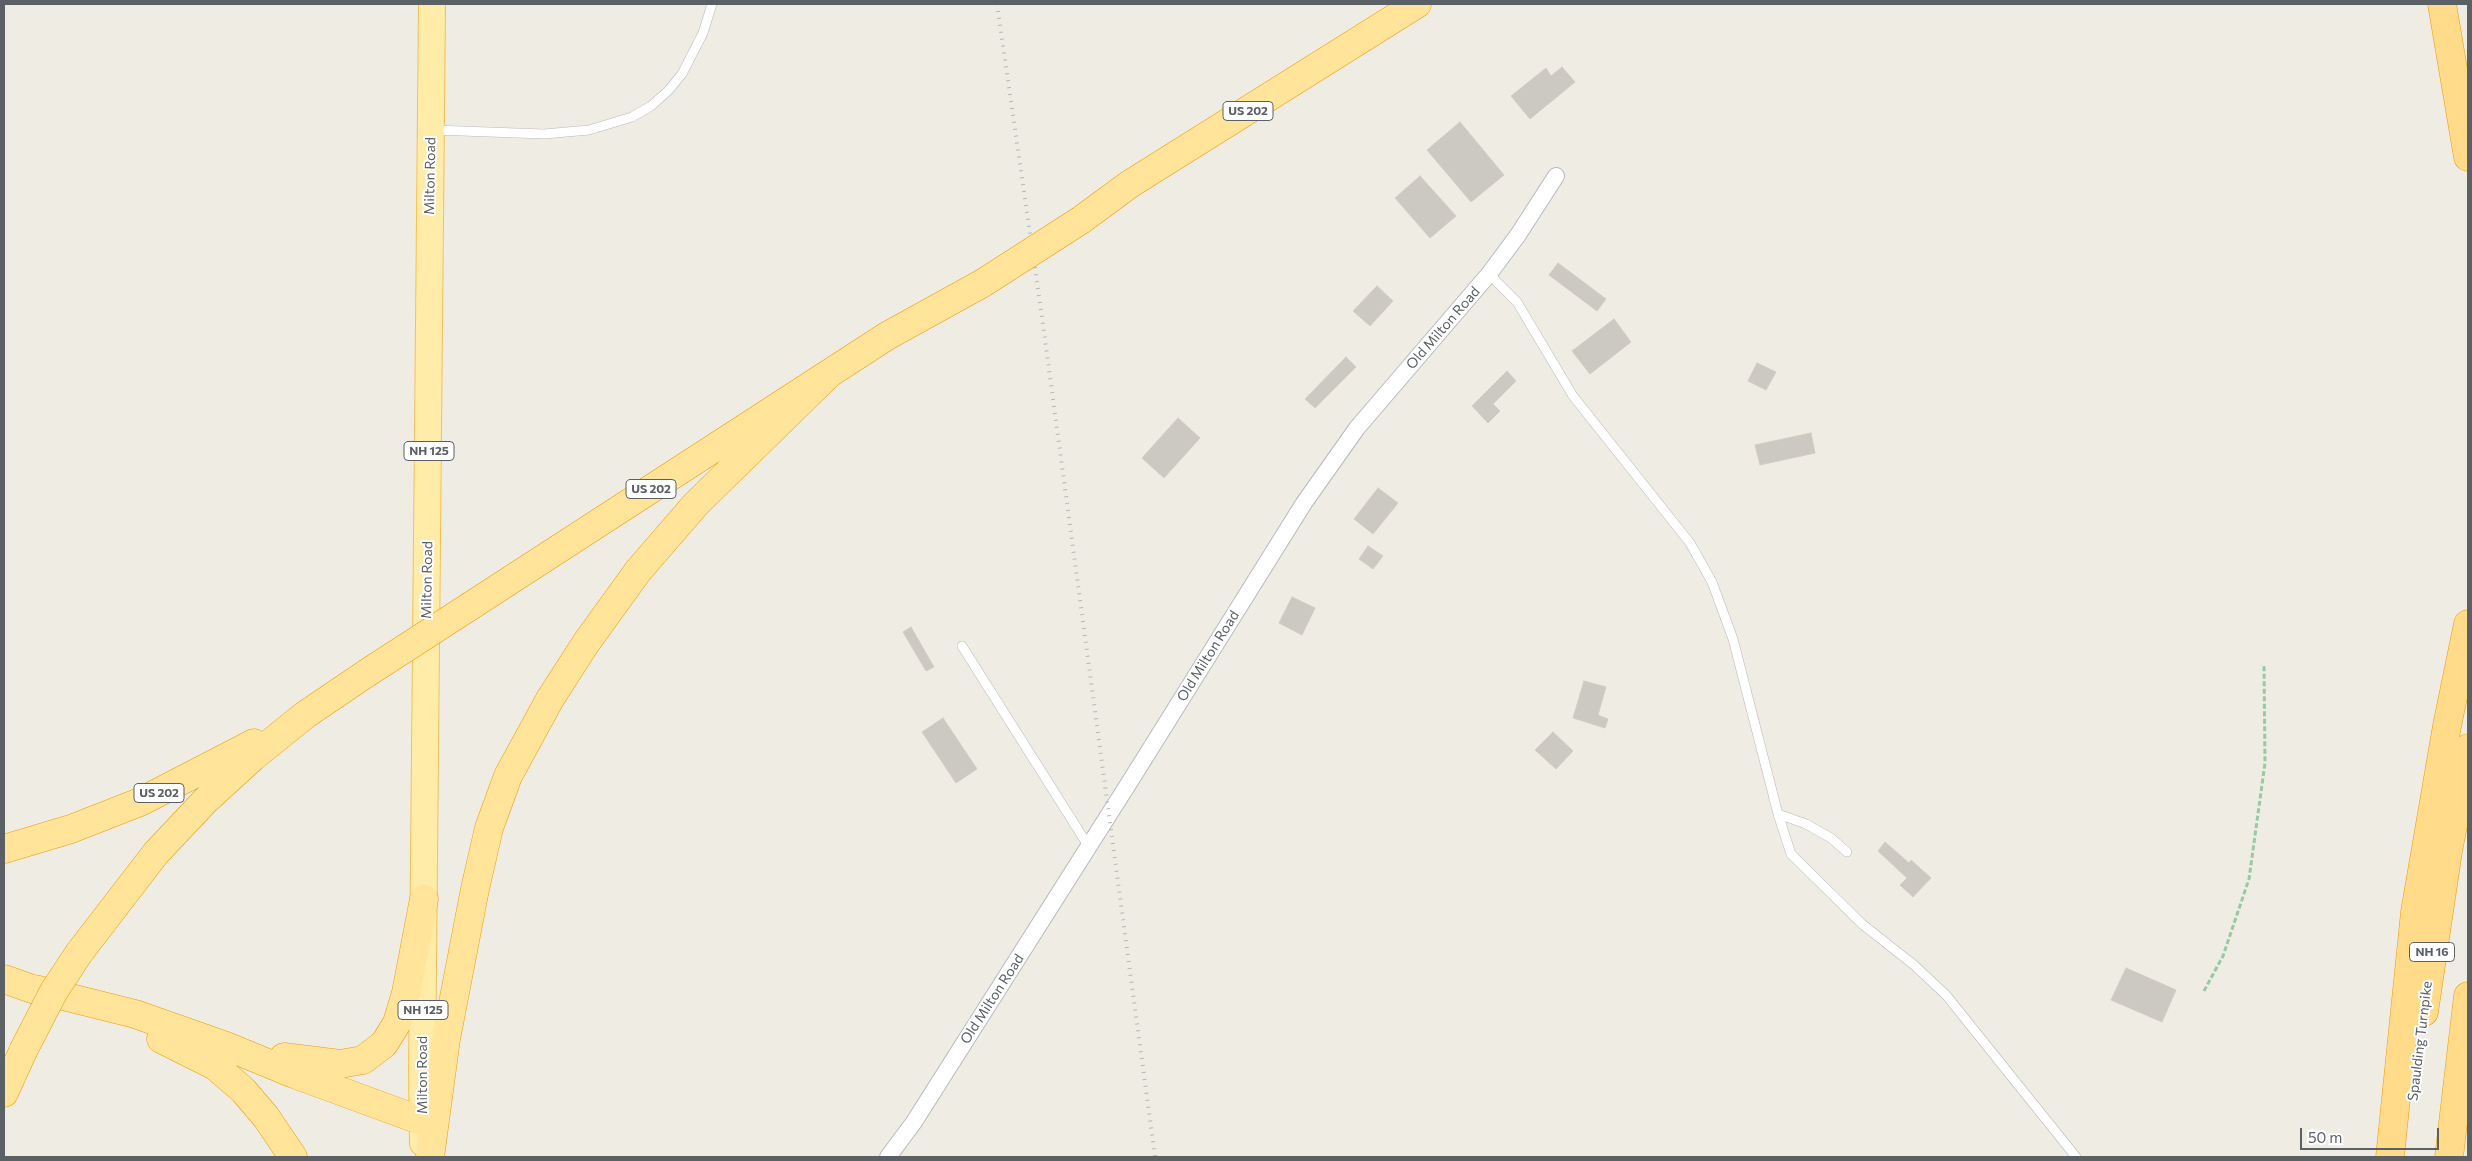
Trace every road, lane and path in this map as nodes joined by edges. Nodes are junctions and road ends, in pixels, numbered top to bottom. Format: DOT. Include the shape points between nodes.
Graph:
graph roads {
  1 [pos="432,4"];
  2 [pos="712,4"];
  3 [pos="1417,4"];
  4 [pos="2442,4"];
  5 [pos="431,130"];
  6 [pos="2468,157"];
  7 [pos="1556,176"];
  8 [pos="1489,274"];
  9 [pos="830,373"];
  10 [pos="2468,624"];
  11 [pos="962,646"];
  12 [pos="2264,664"];
  13 [pos="306,715"];
  14 [pos="2468,748"];
  15 [pos="1778,814"];
  16 [pos="1089,847"];
  17 [pos="4,848"];
  18 [pos="1846,852"];
  19 [pos="424,898"];
  20 [pos="4,979"];
  21 [pos="35,989"];
  22 [pos="2204,991"];
  23 [pos="2468,996"];
  24 [pos="226,1046"];
  25 [pos="4,1094"];
  26 [pos="422,1121"];
  27 [pos="293,1157"];
  28 [pos="424,1157"];
  29 [pos="430,1157"];
  30 [pos="888,1157"];
  31 [pos="2076,1157"];
  32 [pos="2390,1157"];
  33 [pos="2407,1157"];
  34 [pos="2449,1157"];
  1 -- 5 [label="main road, Milton Road / NH 125"];
  2 -- 5 [label="lane" via="703,33 682,74 651,106 632,117 589,130 544,134"];
  3 -- 9 [label="highway, US 202, bridge" via="1130,184 983,283 887,336"];
  4 -- 6 [label="highway"];
  5 -- 19 [label="main road, Milton Road / NH 125"];
  7 -- 8 [label="street, Old Milton Road"];
  8 -- 15 [label="lane" via="1517,302 1573,396 1690,543 1712,582 1733,639"];
  8 -- 16 [label="street, Old Milton Road" via="1357,428 1304,503"];
  9 -- 13 [label="highway, US 202, bridge"];
  9 -- 29 [label="highway" via="696,504 638,571 550,699 508,776 489,828 475,889 446,1039"];
  10 -- 32 [label="highway" via="2447,726 2416,912"];
  11 -- 16 [label="lane"];
  12 -- 22 [label="path" via="2265,763 2248,879 2223,956"];
  13 -- 17 [label="highway, US 202" via="140,802 71,829"];
  13 -- 25 [label="highway, US 202, bridge" via="205,801 156,853 78,953 54,991"];
  14 -- 33 [label="highway, Spaulding Turnpike / NH 16" via="2428,980"];
  15 -- 18 [label="lane" via="1806,824 1831,838"];
  15 -- 31 [label="lane" via="1791,854 1862,924 1946,995"];
  16 -- 30 [label="street, Old Milton Road" via="914,1122"];
  19 -- 24 [label="highway" via="397,1023 384,1044 363,1060 340,1064 312,1062"];
  19 -- 26 [label="main road, Milton Road / NH 125"];
  20 -- 21 [label="highway"];
  21 -- 24 [label="highway" via="135,1014"];
  21 -- 27 [label="highway" via="136,1028 215,1066 260,1110"];
  23 -- 34 [label="highway"];
  24 -- 26 [label="highway"];
  26 -- 28 [label="main road, Milton Road / NH 125"];
}
